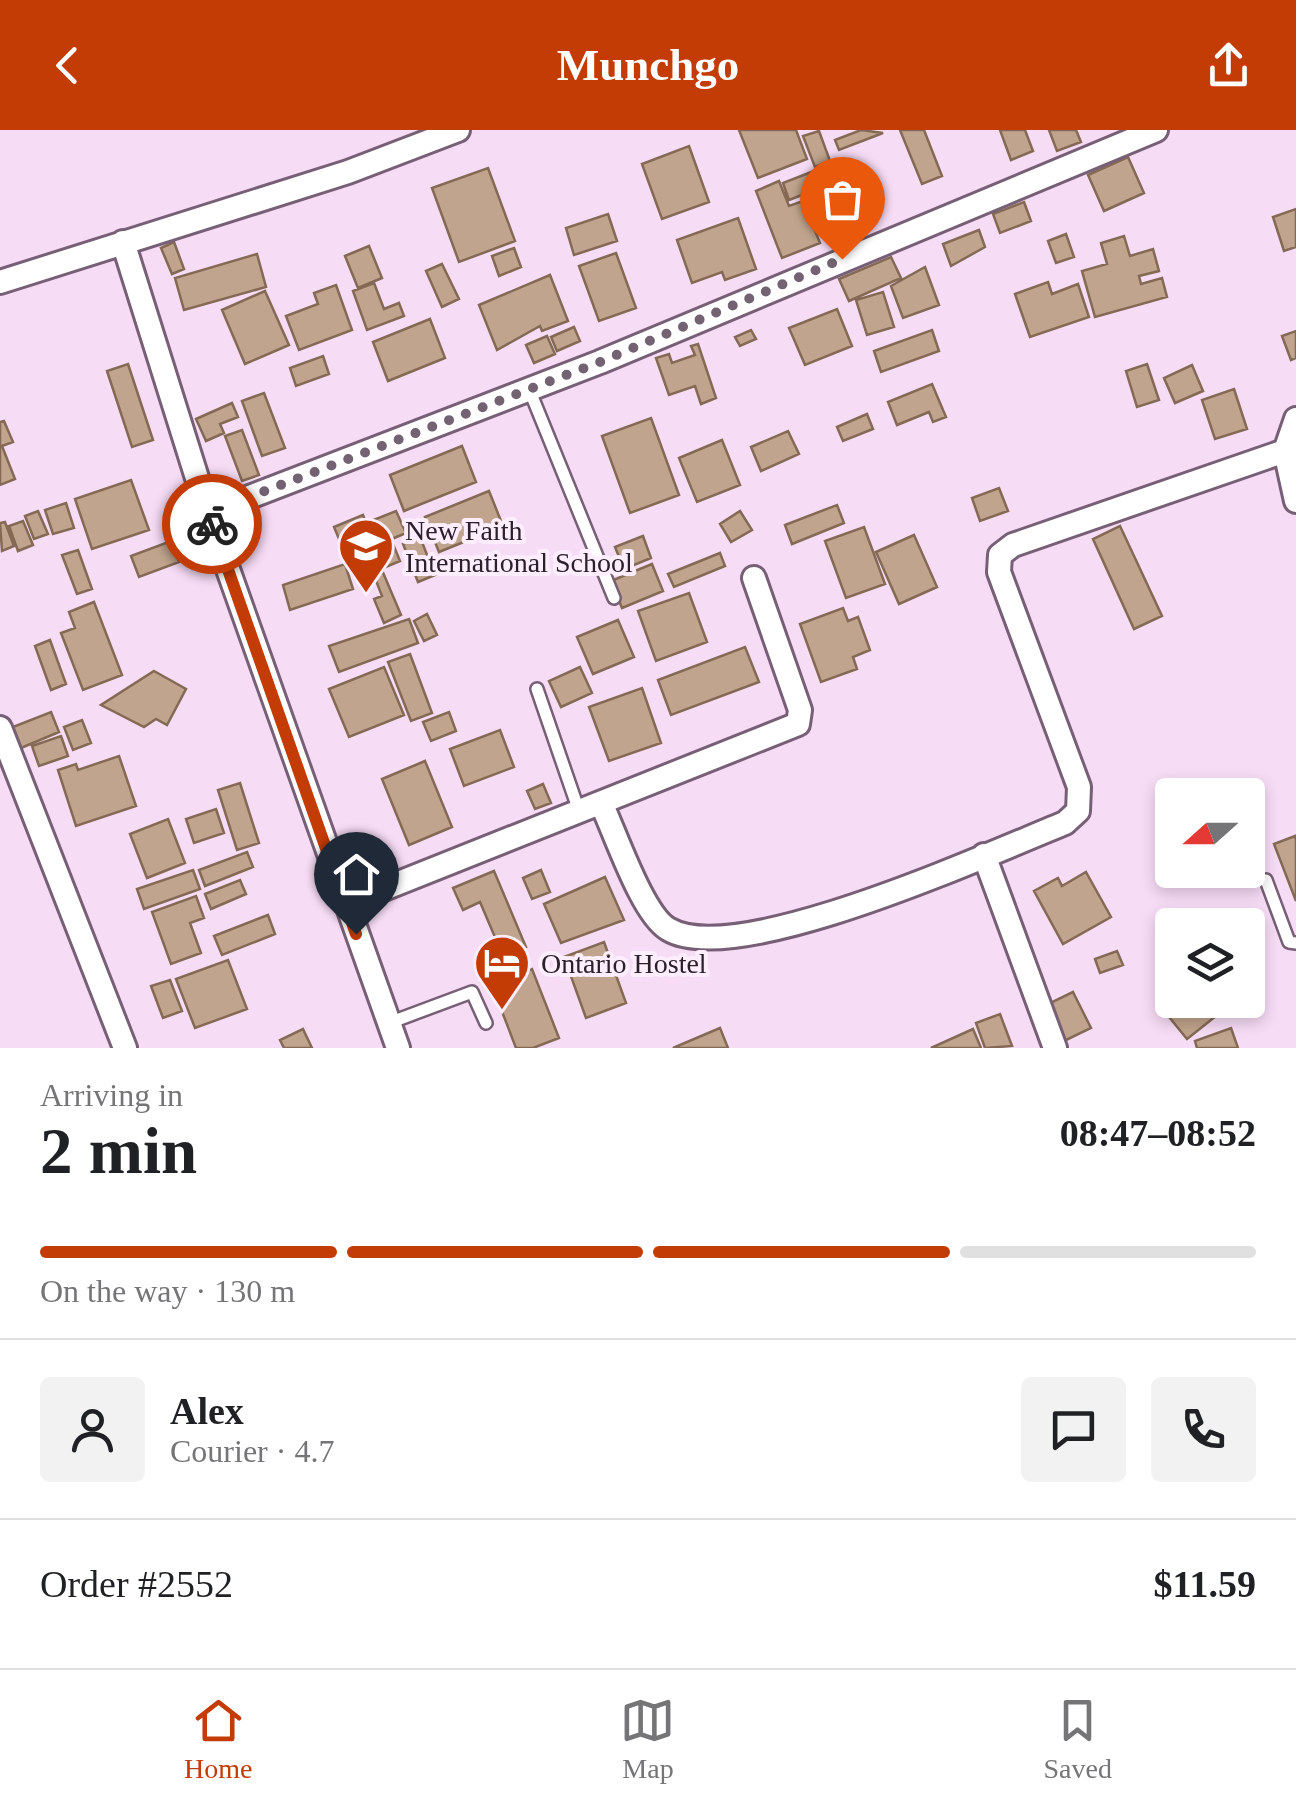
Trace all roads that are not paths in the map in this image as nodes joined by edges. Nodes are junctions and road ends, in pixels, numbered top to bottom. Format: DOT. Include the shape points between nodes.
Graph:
graph roads {
  1 [pos="458,130"];
  2 [pos="1156,130"];
  3 [pos="123,242"];
  4 [pos="0,282"];
  5 [pos="528,388"];
  6 [pos="1296,419"];
  7 [pos="1285,451"];
  8 [pos="1296,501"];
  9 [pos="208,513"];
  10 [pos="754,578"];
  11 [pos="614,598"];
  12 [pos="538,688"];
  13 [pos="0,728"];
  14 [pos="590,807"];
  15 [pos="984,855"];
  16 [pos="1266,880"];
  17 [pos="346,904"];
  18 [pos="1296,942"];
  19 [pos="389,1023"];
  20 [pos="486,1023"];
  21 [pos="125,1048"];
  22 [pos="398,1048"];
  23 [pos="1055,1048"];
  1 -- 3 [label="street"];
  2 -- 5 [label="street"];
  3 -- 4 [label="street"];
  3 -- 9 [label="street"];
  5 -- 9 [label="street"];
  5 -- 11 [label="lane"];
  6 -- 7 [label="street"];
  7 -- 8 [label="street"];
  7 -- 15 [label="street" via="1000,555 999,572 1079,787 1078,811 1065,824"];
  9 -- 17 [label="street"];
  10 -- 14 [label="street" via="800,710 798,724"];
  12 -- 14 [label="lane"];
  13 -- 21 [label="street"];
  14 -- 15 [label="street" via="656,920 692,937 779,929"];
  14 -- 17 [label="street"];
  15 -- 23 [label="street"];
  16 -- 18 [label="lane" via="1282,930"];
  17 -- 19 [label="street"];
  19 -- 20 [label="lane" via="472,992"];
  19 -- 22 [label="street"];
}
